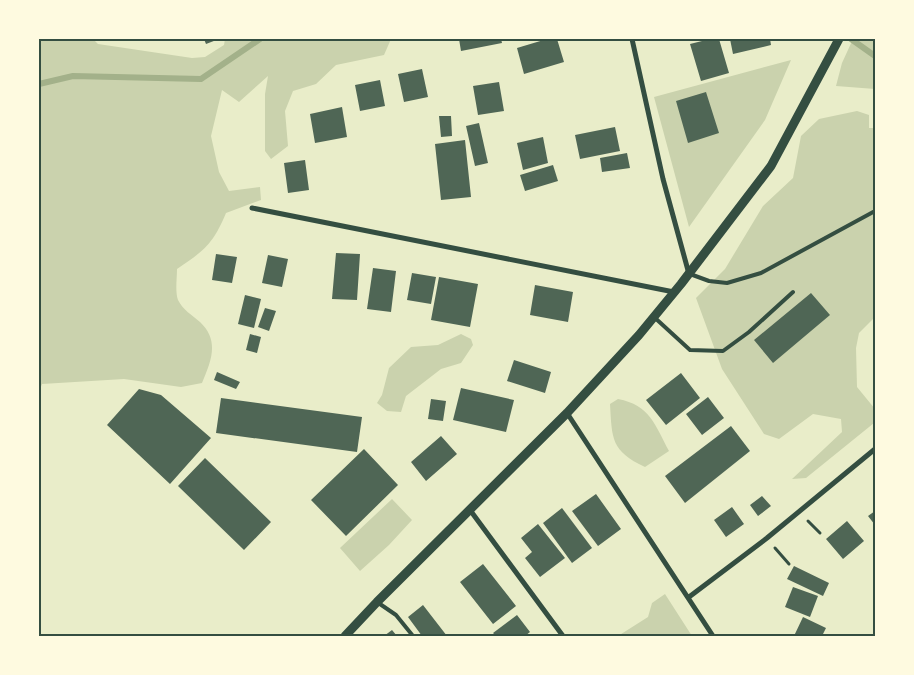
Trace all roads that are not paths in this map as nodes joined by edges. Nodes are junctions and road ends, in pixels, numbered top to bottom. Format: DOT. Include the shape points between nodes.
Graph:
graph roads {
  1 [pos="632,39"];
  2 [pos="839,39"];
  3 [pos="252,208"];
  4 [pos="875,211"];
  5 [pos="690,274"];
  6 [pos="675,292"];
  7 [pos="793,292"];
  8 [pos="654,317"];
  9 [pos="567,414"];
  10 [pos="875,449"];
  11 [pos="470,510"];
  12 [pos="689,597"];
  13 [pos="377,602"];
  14 [pos="345,636"];
  15 [pos="413,636"];
  16 [pos="563,636"];
  17 [pos="713,636"];
  1 -- 5 [label="street" via="663,180"];
  2 -- 5 [label="street" via="772,166"];
  3 -- 6 [label="street"];
  4 -- 5 [label="lane" via="761,272 727,283 709,282"];
  5 -- 6 [label="street"];
  6 -- 8 [label="street"];
  7 -- 8 [label="lane" via="723,351 690,350"];
  8 -- 9 [label="street"];
  9 -- 11 [label="street"];
  9 -- 12 [label="street"];
  10 -- 12 [label="street"];
  11 -- 13 [label="street"];
  11 -- 16 [label="street"];
  12 -- 17 [label="street"];
  13 -- 14 [label="street"];
  13 -- 15 [label="lane" via="396,615"];
}
